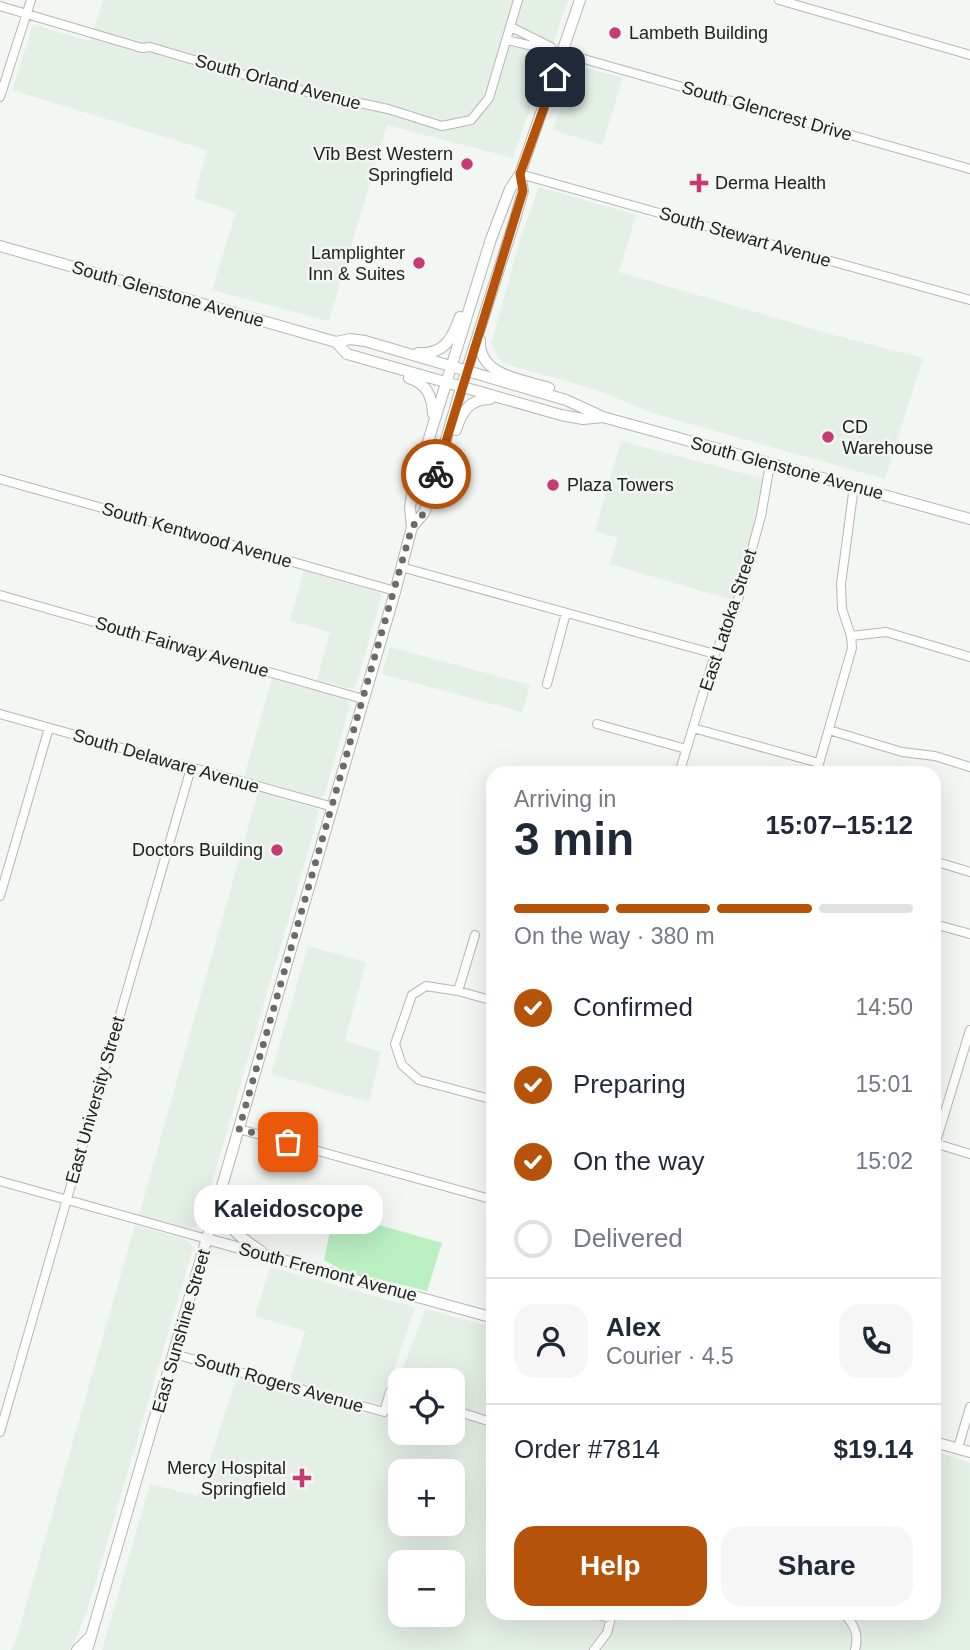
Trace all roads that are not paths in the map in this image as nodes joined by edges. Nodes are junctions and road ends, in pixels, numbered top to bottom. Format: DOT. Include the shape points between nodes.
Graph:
graph roads {
  1 [pos="31,0"];
  2 [pos="518,0"];
  3 [pos="580,0"];
  4 [pos="779,0"];
  5 [pos="0,6"];
  6 [pos="26,13"];
  7 [pos="511,27"];
  8 [pos="507,40"];
  9 [pos="564,53"];
  10 [pos="970,55"];
  11 [pos="0,97"];
  12 [pos="970,169"];
  13 [pos="520,174"];
  14 [pos="491,239"];
  15 [pos="0,246"];
  16 [pos="970,300"];
  17 [pos="482,326"];
  18 [pos="336,342"];
  19 [pos="405,353"];
  20 [pos="357,357"];
  21 [pos="451,366"];
  22 [pos="467,371"];
  23 [pos="446,383"];
  24 [pos="461,388"];
  25 [pos="502,399"];
  26 [pos="566,400"];
  27 [pos="603,417"];
  28 [pos="434,422"];
  29 [pos="770,464"];
  30 [pos="0,479"];
  31 [pos="854,486"];
  32 [pos="427,505"];
  33 [pos="970,519"];
  34 [pos="412,527"];
  35 [pos="401,567"];
  36 [pos="395,591"];
  37 [pos="0,595"];
  38 [pos="566,612"];
  39 [pos="851,636"];
  40 [pos="715,654"];
  41 [pos="970,657"];
  42 [pos="547,684"];
  43 [pos="363,699"];
  44 [pos="0,714"];
  45 [pos="597,724"];
  46 [pos="49,728"];
  47 [pos="694,728"];
  48 [pos="829,730"];
  49 [pos="686,749"];
  50 [pos="819,763"];
  51 [pos="681,766"];
  52 [pos="818,766"];
  53 [pos="970,767"];
  54 [pos="191,768"];
  55 [pos="333,807"];
  56 [pos="941,862"];
  57 [pos="970,872"];
  58 [pos="0,896"];
  59 [pos="941,926"];
  60 [pos="970,934"];
  61 [pos="475,935"];
  62 [pos="458,991"];
  63 [pos="486,999"];
  64 [pos="970,1030"];
  65 [pos="486,1098"];
  66 [pos="941,1125"];
  67 [pos="239,1129"];
  68 [pos="941,1147"];
  69 [pos="970,1154"];
  70 [pos="0,1181"];
  71 [pos="222,1187"];
  72 [pos="486,1198"];
  73 [pos="67,1200"];
  74 [pos="207,1239"];
  75 [pos="267,1255"];
  76 [pos="486,1316"];
  77 [pos="174,1354"];
  78 [pos="388,1399"];
  79 [pos="970,1407"];
  80 [pos="465,1414"];
  81 [pos="486,1420"];
  82 [pos="0,1432"];
  83 [pos="941,1444"];
  84 [pos="958,1448"];
  85 [pos="970,1452"];
  86 [pos="610,1620"];
  87 [pos="850,1620"];
  88 [pos="92,1634"];
  89 [pos="77,1650"];
  90 [pos="87,1650"];
  91 [pos="594,1650"];
  92 [pos="855,1650"];
  1 -- 6 [label="street"];
  2 -- 7 [label="street, South Orland Avenue"];
  3 -- 9 [label="main road, East Sunshine Street"];
  4 -- 10 [label="street"];
  5 -- 6 [label="street, South Orland Avenue"];
  6 -- 8 [label="street, South Orland Avenue" via="285,88 388,109 442,126 471,120 489,98"];
  6 -- 11 [label="street"];
  7 -- 8 [label="street, South Orland Avenue"];
  7 -- 9 [label="street"];
  8 -- 9 [label="street"];
  9 -- 12 [label="street, South Glencrest Drive"];
  9 -- 13 [label="main road, East Sunshine Street"];
  13 -- 14 [label="main road, East Sunshine Street"];
  13 -- 16 [label="street, South Stewart Avenue"];
  13 -- 17 [label="main road, East Sunshine Street" via="523,191"];
  14 -- 19 [label="main road" via="448,343 429,354"];
  14 -- 21 [label="main road, East Sunshine Street"];
  15 -- 18 [label="main road, South Glenstone Avenue"];
  17 -- 22 [label="main road, East Sunshine Street"];
  17 -- 26 [label="main road" via="479,349 486,365 553,389"];
  18 -- 19 [label="main road, South Glenstone Avenue" via="365,341"];
  18 -- 20 [label="main road, South Glenstone Avenue"];
  19 -- 21 [label="main road, South Glenstone Avenue"];
  20 -- 23 [label="main road, South Glenstone Avenue"];
  20 -- 28 [label="main road" via="365,365 422,384 431,398"];
  21 -- 22 [label="main road, South Glenstone Avenue"];
  21 -- 23 [label="main road, East Sunshine Street"];
  22 -- 24 [label="main road, East Sunshine Street"];
  22 -- 26 [label="main road, South Glenstone Avenue"];
  23 -- 24 [label="main road, South Glenstone Avenue"];
  23 -- 28 [label="main road, East Sunshine Street"];
  24 -- 25 [label="main road, South Glenstone Avenue"];
  24 -- 32 [label="main road, East Sunshine Street"];
  25 -- 27 [label="main road, South Glenstone Avenue" via="583,419"];
  25 -- 32 [label="main road" via="480,399 462,413 438,487"];
  26 -- 27 [label="main road, South Glenstone Avenue"];
  27 -- 29 [label="main road, South Glenstone Avenue"];
  28 -- 34 [label="main road, East Sunshine Street" via="412,495"];
  29 -- 31 [label="main road, South Glenstone Avenue"];
  29 -- 40 [label="street, East Latoka Street" via="736,607"];
  30 -- 36 [label="street, South Kentwood Avenue"];
  31 -- 33 [label="main road, South Glenstone Avenue"];
  31 -- 39 [label="street" via="841,584 842,608"];
  32 -- 34 [label="main road, East Sunshine Street"];
  34 -- 35 [label="main road, East Sunshine Street"];
  35 -- 36 [label="main road, East Sunshine Street"];
  35 -- 38 [label="street"];
  36 -- 43 [label="main road, East Sunshine Street"];
  37 -- 43 [label="street, South Fairway Avenue"];
  38 -- 40 [label="street"];
  38 -- 42 [label="street"];
  39 -- 41 [label="street" via="886,632"];
  39 -- 48 [label="street" via="849,662"];
  40 -- 47 [label="street, East Latoka Street"];
  43 -- 55 [label="main road, East Sunshine Street"];
  44 -- 46 [label="street, South Delaware Avenue"];
  45 -- 49 [label="street"];
  46 -- 54 [label="street, South Delaware Avenue"];
  46 -- 58 [label="street"];
  47 -- 49 [label="street, East Latoka Street"];
  47 -- 50 [label="street"];
  48 -- 50 [label="street"];
  48 -- 53 [label="street"];
  49 -- 51 [label="street, East Latoka Street"];
  50 -- 52 [label="street"];
  54 -- 55 [label="street, South Delaware Avenue"];
  54 -- 73 [label="street, East University Street"];
  55 -- 67 [label="main road, East Sunshine Street"];
  56 -- 57 [label="street"];
  59 -- 60 [label="street"];
  61 -- 62 [label="street"];
  62 -- 63 [label="street"];
  62 -- 65 [label="street" via="426,986 412,995 395,1044 402,1065 419,1080"];
  64 -- 66 [label="street"];
  67 -- 71 [label="main road, East Sunshine Street"];
  67 -- 72 [label="street"];
  68 -- 69 [label="street"];
  70 -- 73 [label="street, South Fremont Avenue"];
  71 -- 74 [label="main road, East Sunshine Street"];
  71 -- 75 [label="main road" via="224,1215 230,1226"];
  73 -- 74 [label="street, South Fremont Avenue"];
  73 -- 82 [label="street, East University Street"];
  74 -- 75 [label="main road, South Fremont Avenue"];
  74 -- 77 [label="main road, East Sunshine Street"];
  75 -- 76 [label="main road, South Fremont Avenue"];
  77 -- 78 [label="street, South Rogers Avenue" via="384,1412"];
  77 -- 88 [label="main road, East Sunshine Street"];
  79 -- 84 [label="street"];
  80 -- 81 [label="street"];
  83 -- 84 [label="main road"];
  84 -- 85 [label="main road"];
  86 -- 91 [label="street"];
  87 -- 92 [label="street" via="858,1639"];
  88 -- 89 [label="main road"];
  88 -- 90 [label="main road, East Sunshine Street"];
}
